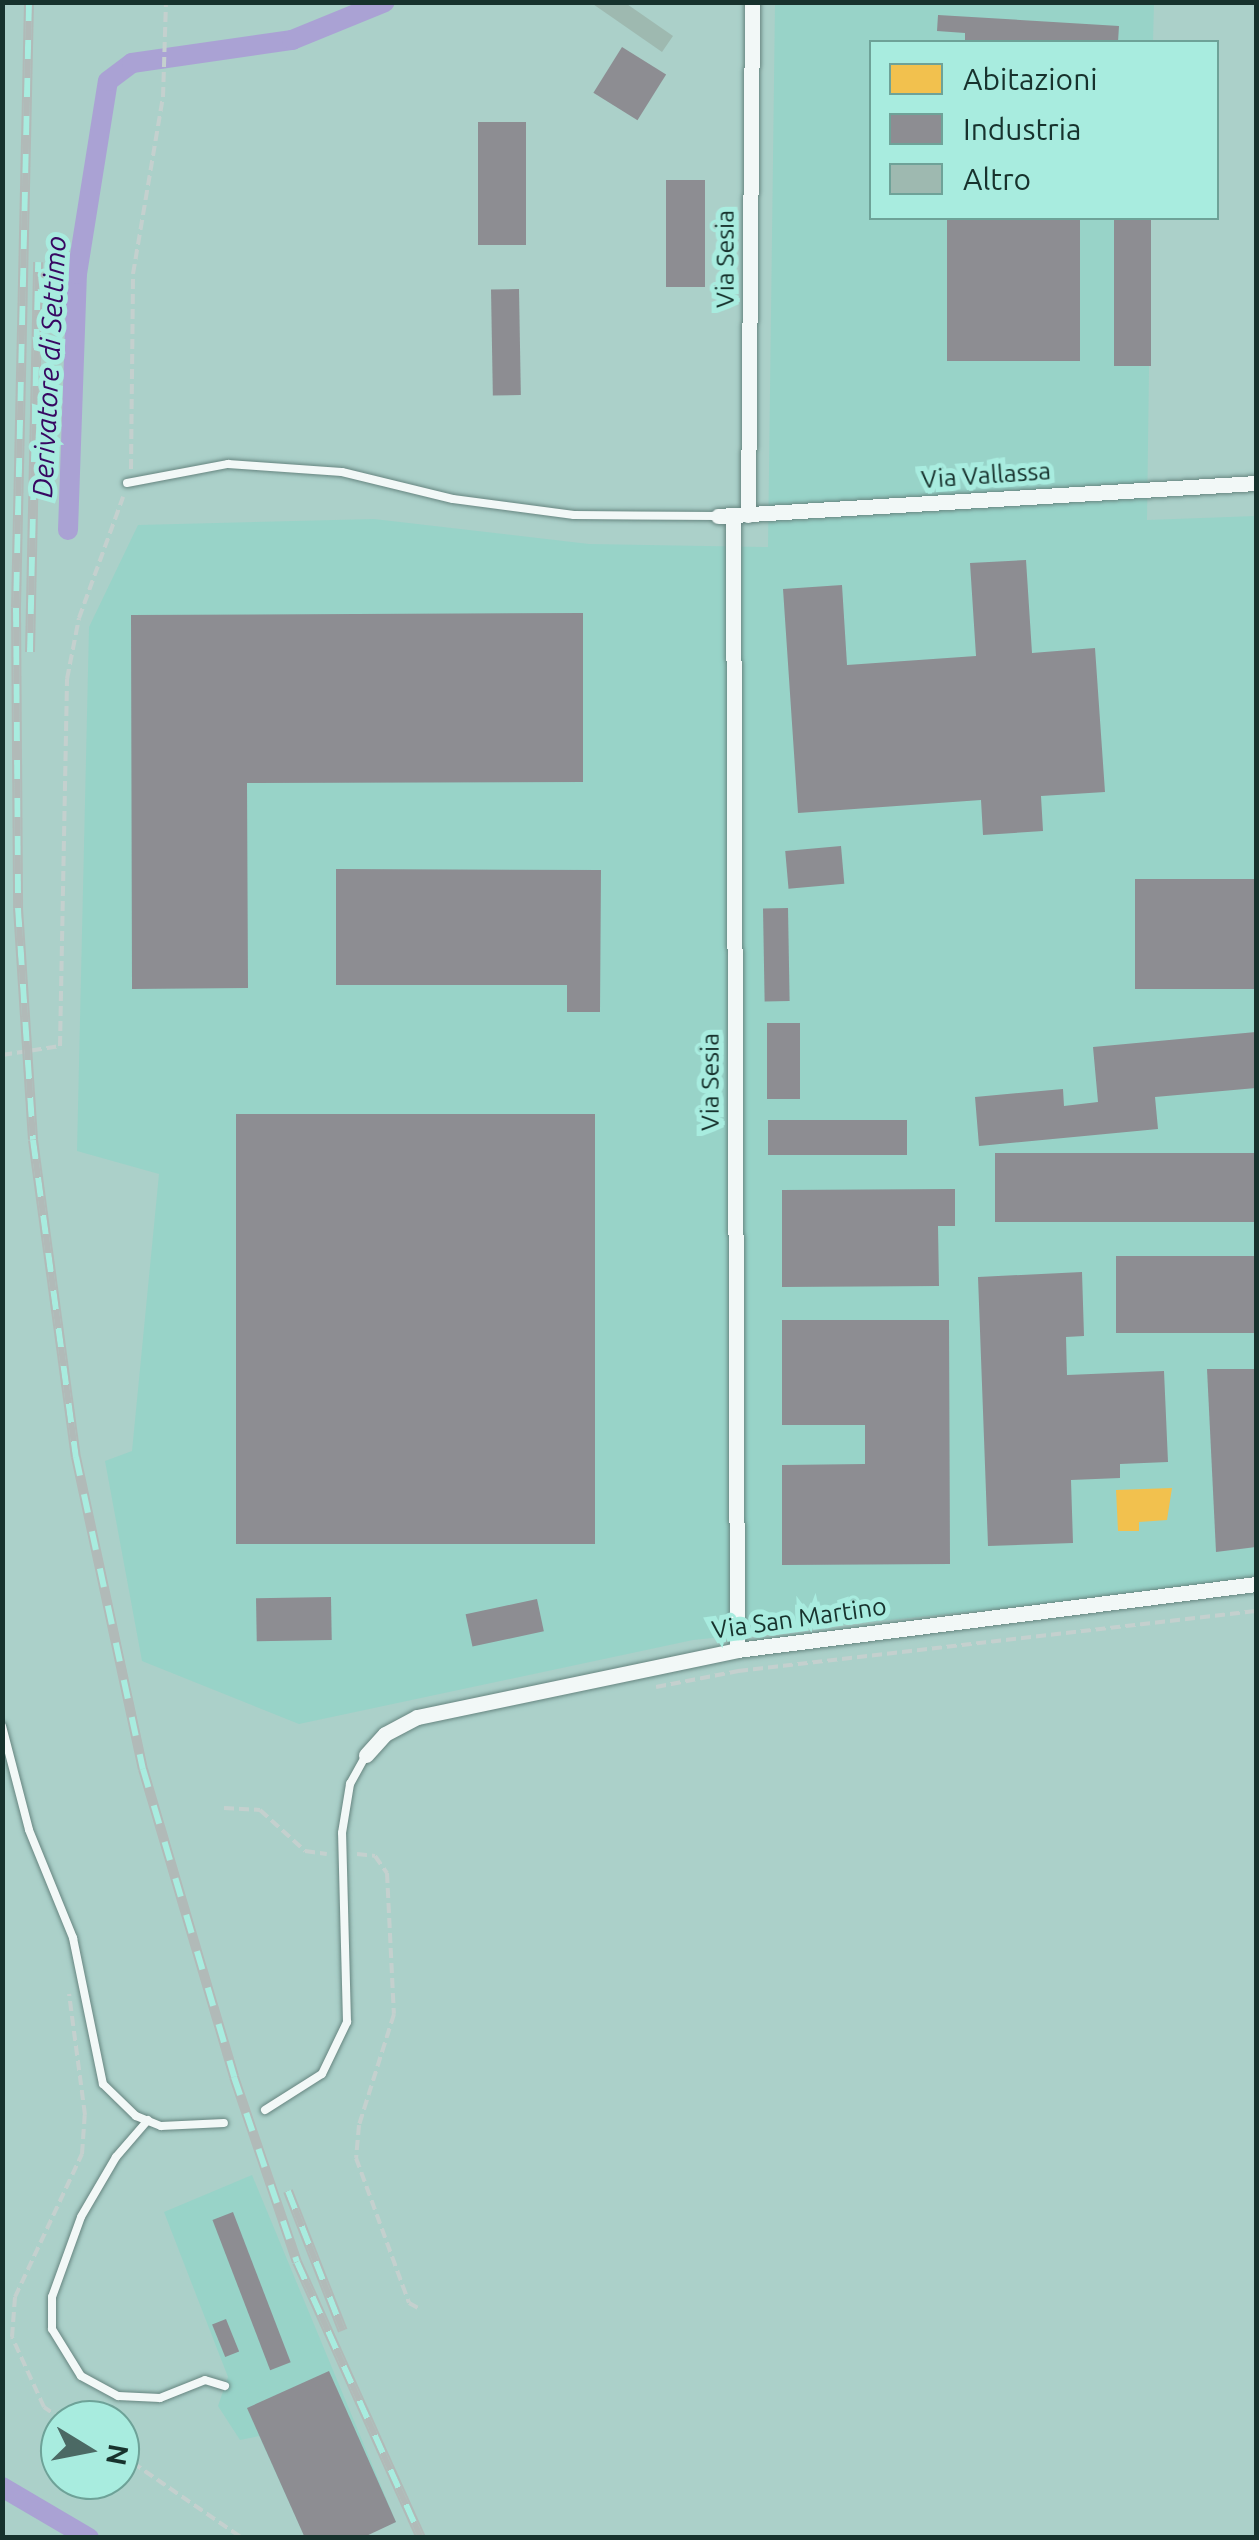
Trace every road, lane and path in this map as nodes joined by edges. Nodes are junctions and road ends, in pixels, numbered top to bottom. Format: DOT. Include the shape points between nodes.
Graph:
graph roads {
  1 [pos="166,2"];
  2 [pos="752,2"];
  3 [pos="128,483"];
  4 [pos="1256,483"];
  5 [pos="733,515"];
  6 [pos="2,1055"];
  7 [pos="1256,1584"];
  8 [pos="1256,1612"];
  9 [pos="737,1650"];
  10 [pos="646,1689"];
  11 [pos="2,1726"];
  12 [pos="366,1755"];
  13 [pos="67,1986"];
  14 [pos="265,2110"];
  15 [pos="148,2120"];
  16 [pos="224,2123"];
  17 [pos="225,2386"];
  18 [pos="41,2400"];
  19 [pos="140,2468"];
  20 [pos="242,2538"];
  1 -- 3 [label="path" via="163,96 133,274 128,421 134,458"];
  2 -- 5 [label="street, Via Sesia"];
  3 -- 5 [label="lane" via="228,464 342,472 454,499 574,515"];
  3 -- 6 [label="path" via="79,618 67,680 60,1046"];
  4 -- 5 [label="street, Via Vallassa"];
  5 -- 9 [label="street, Via Sesia"];
  7 -- 9 [label="street, Via San Martino"];
  8 -- 10 [label="path" via="738,1671"];
  9 -- 12 [label="street, Via San Martino" via="417,1716 385,1734"];
  11 -- 15 [label="lane" via="29,1830 73,1938 96,2069 116,2099"];
  12 -- 14 [label="lane" via="350,1784 342,1833 346,2022 322,2074"];
  13 -- 18 [label="path" via="86,2115 82,2154 15,2298 12,2336"];
  15 -- 16 [label="lane" via="194,2128"];
  15 -- 17 [label="lane" via="116,2157 81,2217 52,2297 52,2329 81,2376 118,2396 160,2398 205,2380"];
  19 -- 20 [label="path"];
}
